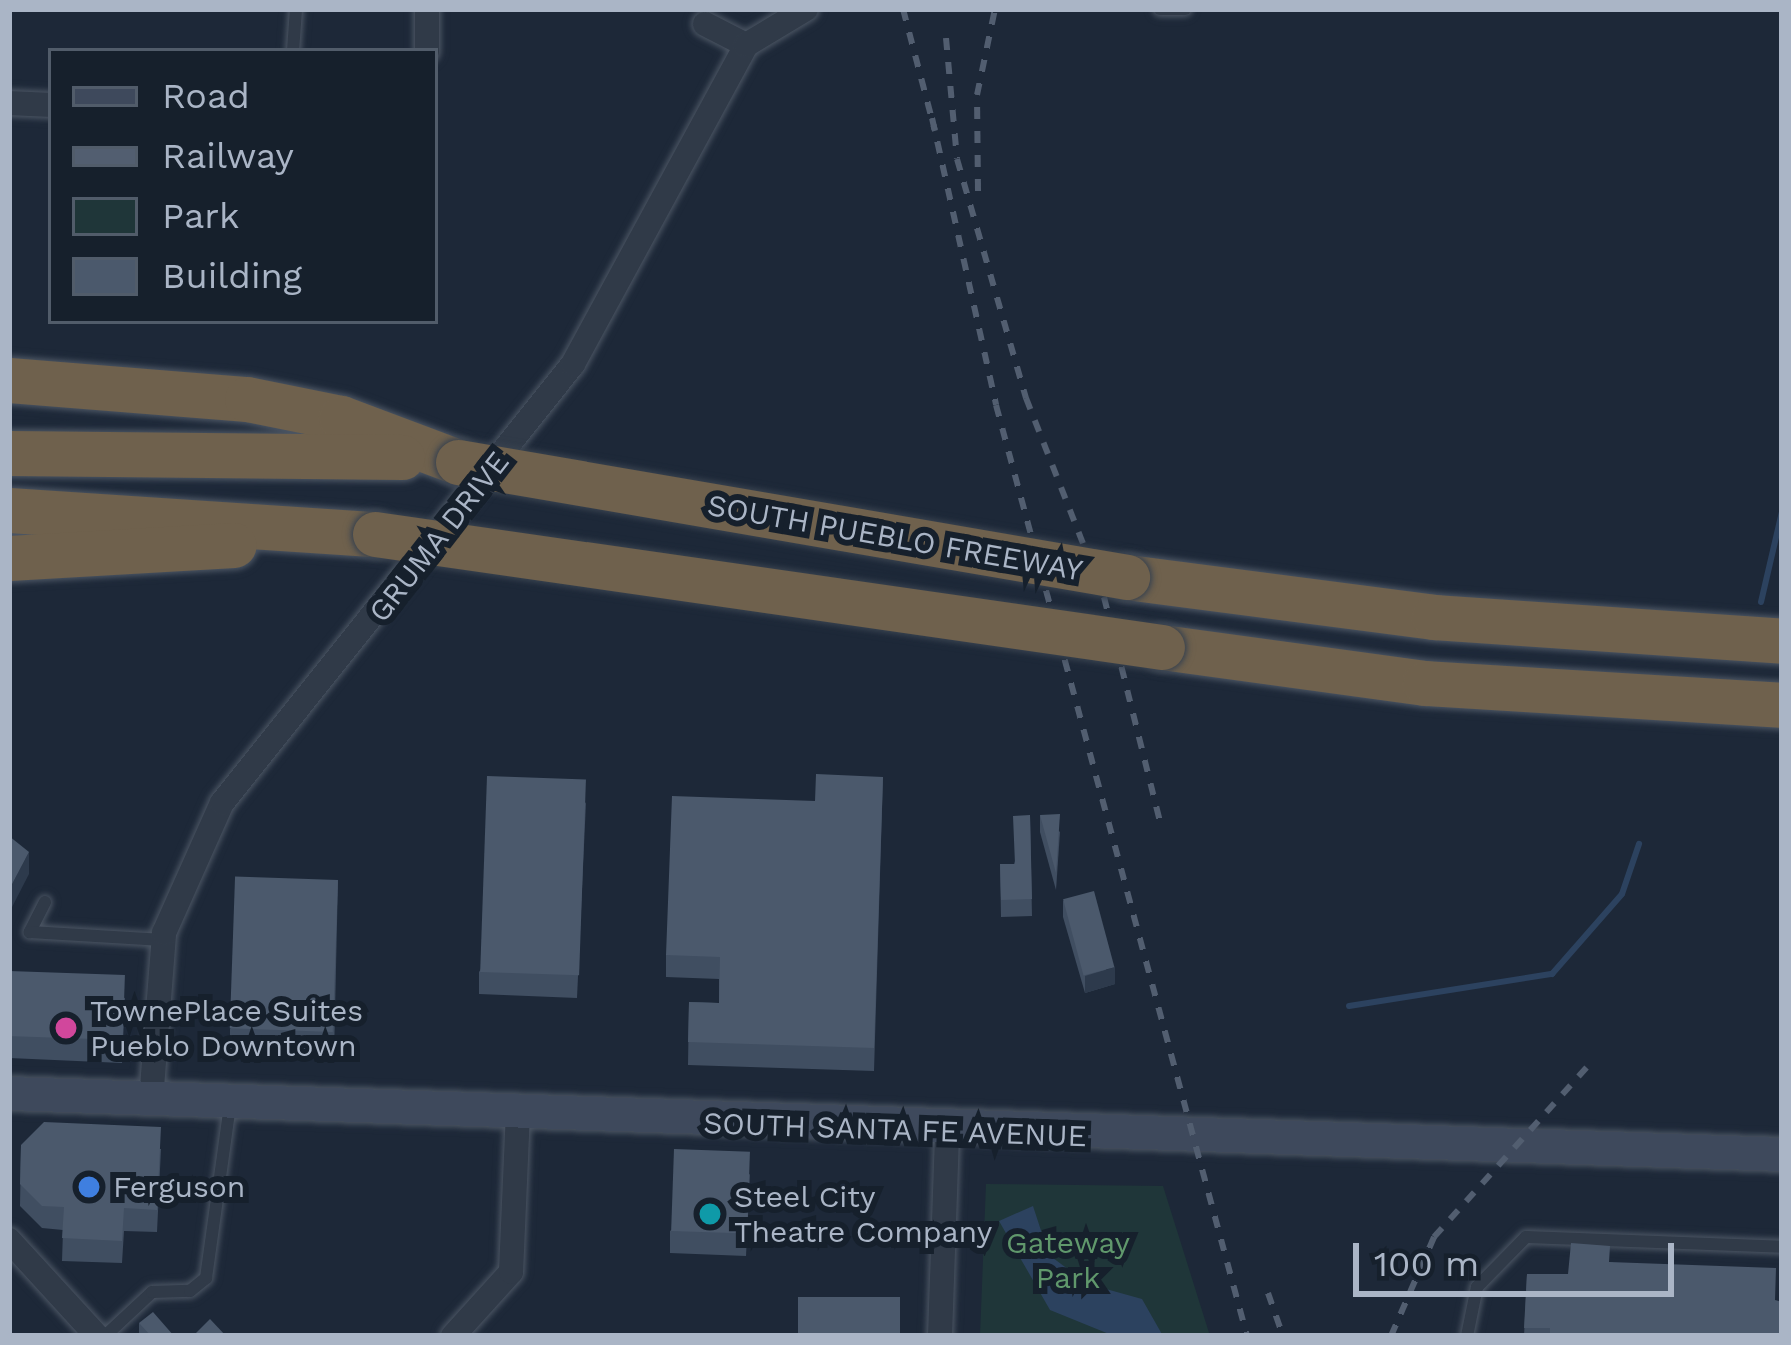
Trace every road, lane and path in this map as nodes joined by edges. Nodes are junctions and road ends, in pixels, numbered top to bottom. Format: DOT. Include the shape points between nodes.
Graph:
graph roads {
  1 [pos="296,9"];
  2 [pos="427,9"];
  3 [pos="806,9"];
  4 [pos="1160,9"];
  5 [pos="1185,9"];
  6 [pos="706,16"];
  7 [pos="746,44"];
  8 [pos="293,48"];
  9 [pos="427,48"];
  10 [pos="9,103"];
  11 [pos="48,105"];
  12 [pos="9,380"];
  13 [pos="9,453"];
  14 [pos="458,462"];
  15 [pos="9,510"];
  16 [pos="375,534"];
  17 [pos="9,558"];
  18 [pos="1770,641"];
  19 [pos="1782,705"];
  20 [pos="45,902"];
  21 [pos="163,940"];
  22 [pos="9,1093"];
  23 [pos="152,1100"];
  24 [pos="230,1103"];
  25 [pos="518,1114"];
  26 [pos="947,1133"];
  27 [pos="1782,1154"];
  28 [pos="9,1240"];
  29 [pos="1782,1247"];
  30 [pos="458,1334"];
  31 [pos="101,1336"];
  32 [pos="940,1336"];
  33 [pos="1467,1336"];
  1 -- 8 [label="lane"];
  2 -- 9 [label="street"];
  3 -- 7 [label="street"];
  4 -- 5 [label="lane"];
  6 -- 7 [label="street"];
  7 -- 21 [label="street, GRUMA DRIVE" via="573,364 223,803"];
  10 -- 11 [label="street"];
  12 -- 14 [label="highway" via="247,399 341,418"];
  13 -- 14 [label="highway, SOUTH PUEBLO FREEWAY" via="316,451"];
  14 -- 18 [label="highway, SOUTH PUEBLO FREEWAY, bridge" via="1127,577 1434,617"];
  15 -- 16 [label="highway"];
  16 -- 17 [label="highway"];
  16 -- 19 [label="highway, bridge" via="1162,647 1674,702"];
  20 -- 21 [label="lane" via="30,932"];
  21 -- 23 [label="street, GRUMA DRIVE"];
  22 -- 23 [label="main road, SOUTH SANTA FE AVENUE"];
  23 -- 24 [label="main road, SOUTH SANTA FE AVENUE"];
  24 -- 25 [label="main road, SOUTH SANTA FE AVENUE"];
  24 -- 31 [label="lane" via="206,1278 190,1291 152,1292"];
  25 -- 26 [label="main road, SOUTH SANTA FE AVENUE"];
  25 -- 30 [label="street" via="511,1272"];
  26 -- 27 [label="main road, SOUTH SANTA FE AVENUE"];
  26 -- 32 [label="street"];
  28 -- 31 [label="street"];
  29 -- 33 [label="lane" via="1526,1237 1477,1287"];
}
